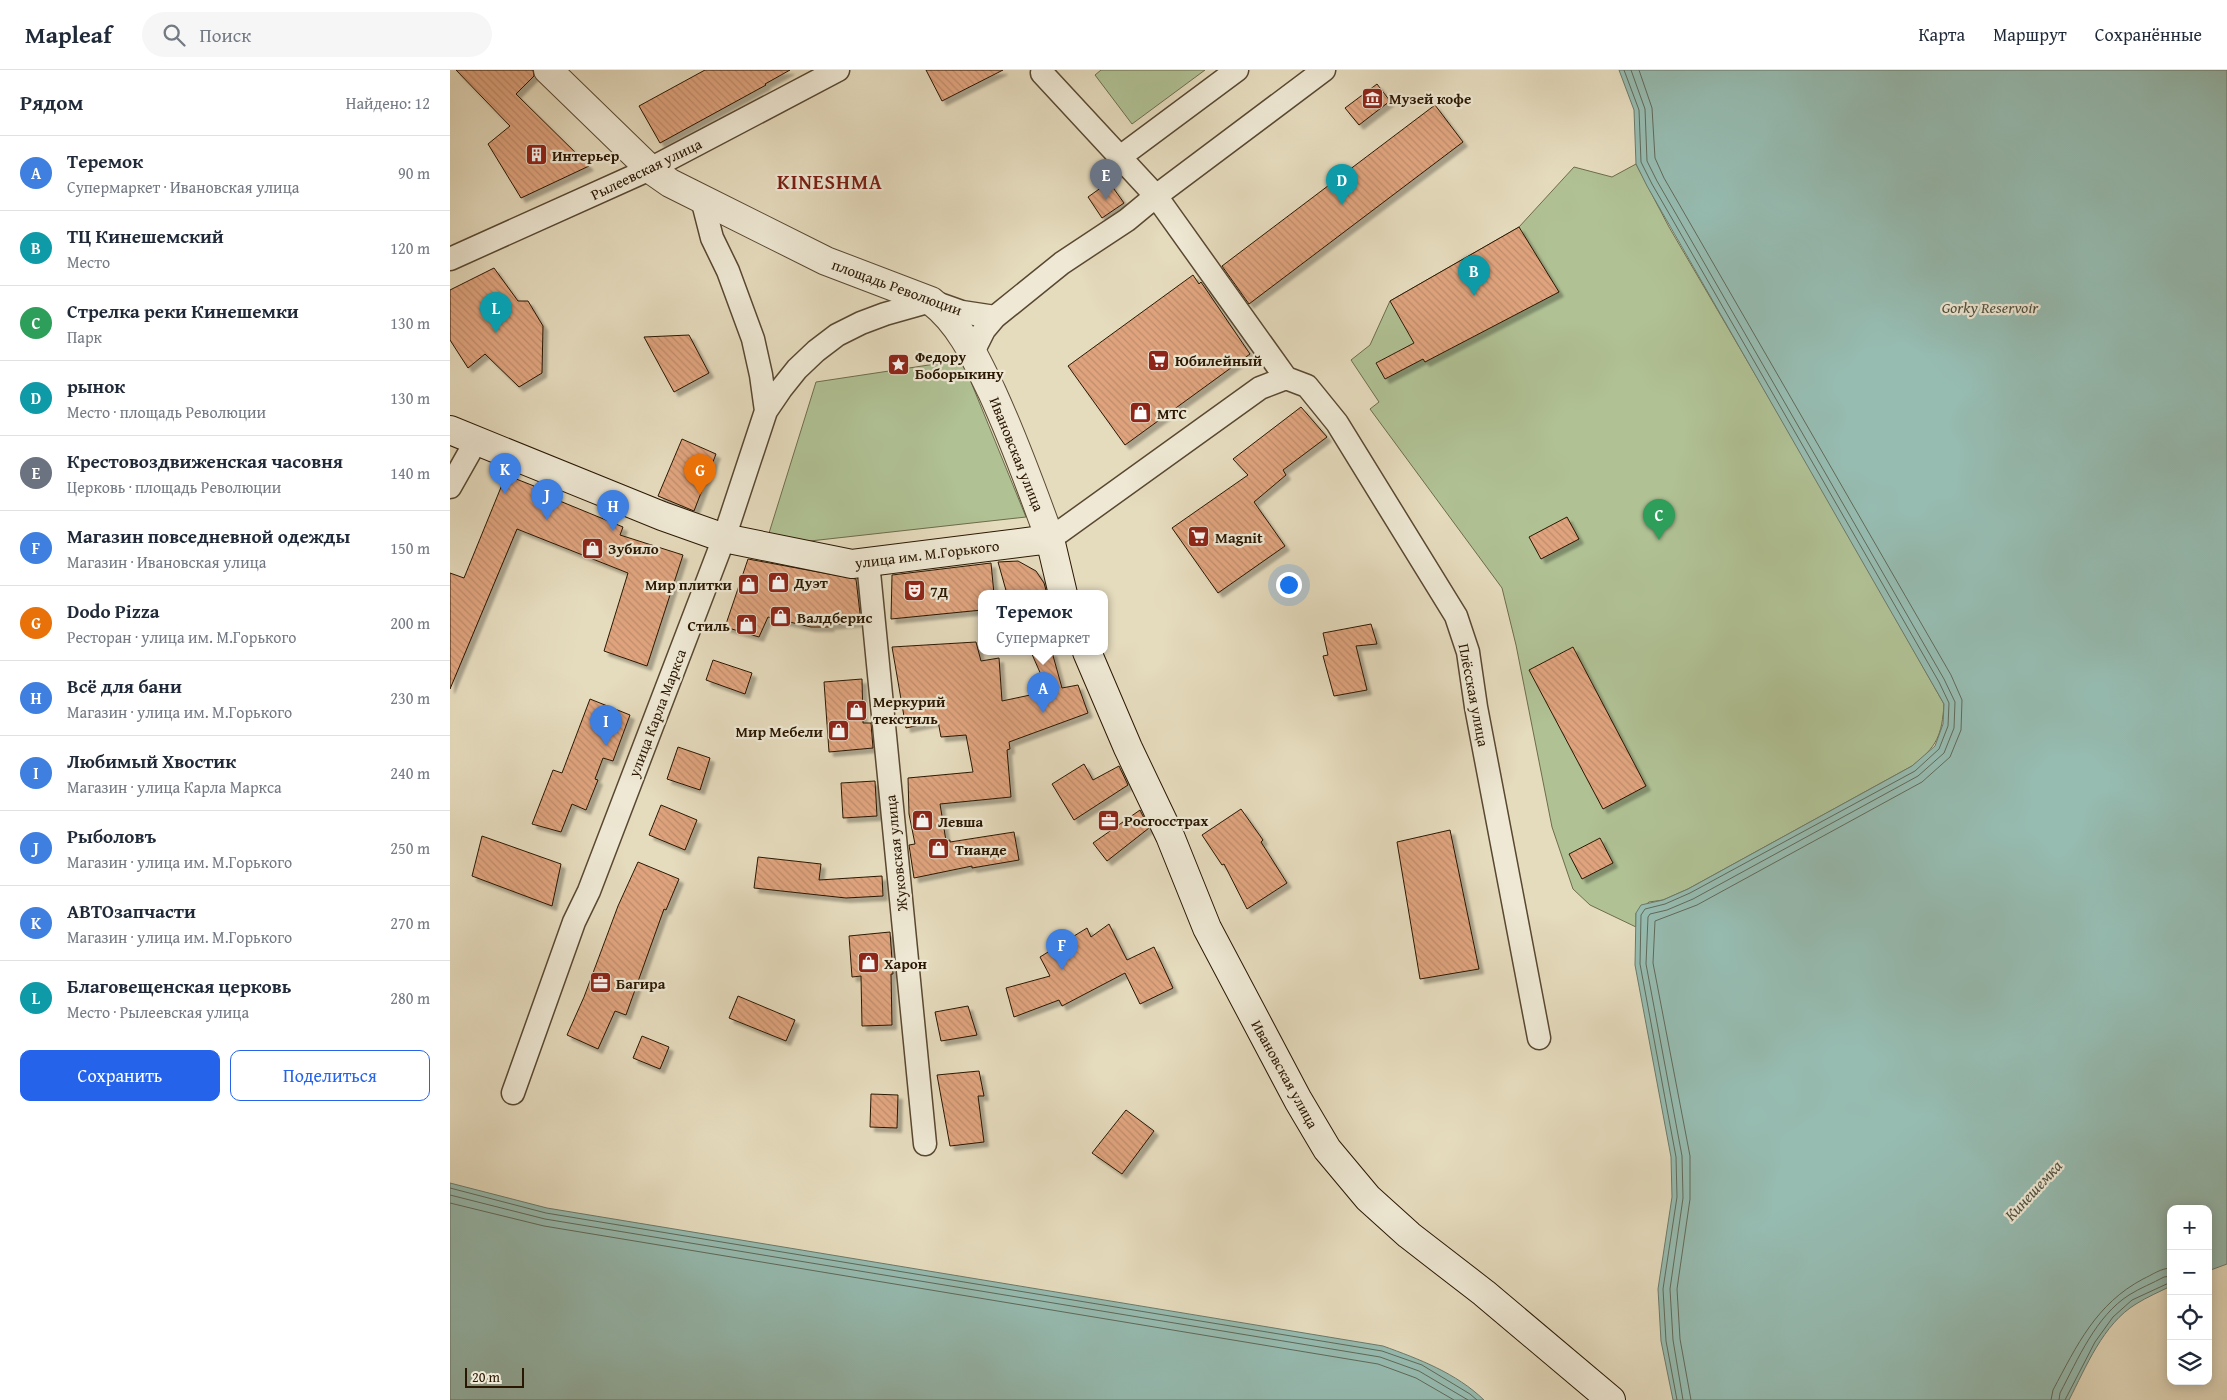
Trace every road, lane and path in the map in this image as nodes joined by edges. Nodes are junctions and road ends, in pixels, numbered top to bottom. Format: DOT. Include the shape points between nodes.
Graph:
graph roads {
  1 [pos="548,70"];
  2 [pos="838,70"];
  3 [pos="1237,70"];
  4 [pos="1324,70"];
  5 [pos="1042,73"];
  6 [pos="1120,156"];
  7 [pos="650,169"];
  8 [pos="1156,196"];
  9 [pos="702,199"];
  10 [pos="450,259"];
  11 [pos="930,301"];
  12 [pos="995,317"];
  13 [pos="978,362"];
  14 [pos="1286,378"];
  15 [pos="766,411"];
  16 [pos="450,430"];
  17 [pos="476,441"];
  18 [pos="450,488"];
  19 [pos="724,538"];
  20 [pos="1050,539"];
  21 [pos="868,562"];
  22 [pos="1062,590"];
  23 [pos="1088,655"];
  24 [pos="1539,1038"];
  25 [pos="513,1093"];
  26 [pos="925,1144"];
  27 [pos="1611,1400"];
  1 -- 7 [label="main road, площадь Революции"];
  2 -- 7 [label="street, Рылеевская улица"];
  3 -- 6 [label="street"];
  4 -- 8 [label="street"];
  5 -- 6 [label="street"];
  6 -- 8 [label="street"];
  7 -- 9 [label="main road, площадь Революции"];
  7 -- 10 [label="street, Рылеевская улица"];
  8 -- 12 [label="street" via="1127,220 1062,263"];
  8 -- 14 [label="street"];
  9 -- 11 [label="main road, площадь Революции" via="826,260"];
  9 -- 15 [label="street" via="712,238 735,288 753,339"];
  11 -- 12 [label="street, площадь Революции" via="962,312"];
  11 -- 13 [label="main road, Ивановская улица" via="956,326"];
  11 -- 15 [label="street, улица Карла Маркса" via="885,314 838,335 797,369"];
  12 -- 13 [label="street" via="984,330 974,351"];
  13 -- 20 [label="main road, Ивановская улица" via="1012,436"];
  14 -- 20 [label="street, улица им. М.Горького" via="1260,388"];
  14 -- 24 [label="street, Плёсская улица" via="1307,386 1337,423 1456,616 1468,652"];
  15 -- 19 [label="street, улица Карла Маркса"];
  16 -- 17 [label="main road, улица им. М.Горького"];
  17 -- 18 [label="street"];
  17 -- 19 [label="main road, улица им. М.Горького"];
  19 -- 21 [label="main road, улица им. М.Горького" via="852,564"];
  19 -- 25 [label="street, улица Карла Маркса" via="589,891 574,922"];
  20 -- 21 [label="main road, улица им. М.Горького"];
  20 -- 22 [label="main road, Ивановская улица"];
  21 -- 26 [label="street, Жуковская улица"];
  23 -- 27 [label="main road, Ивановская улица" via="1170,836 1207,928 1327,1149 1368,1198 1409,1235 1484,1293"];
}
